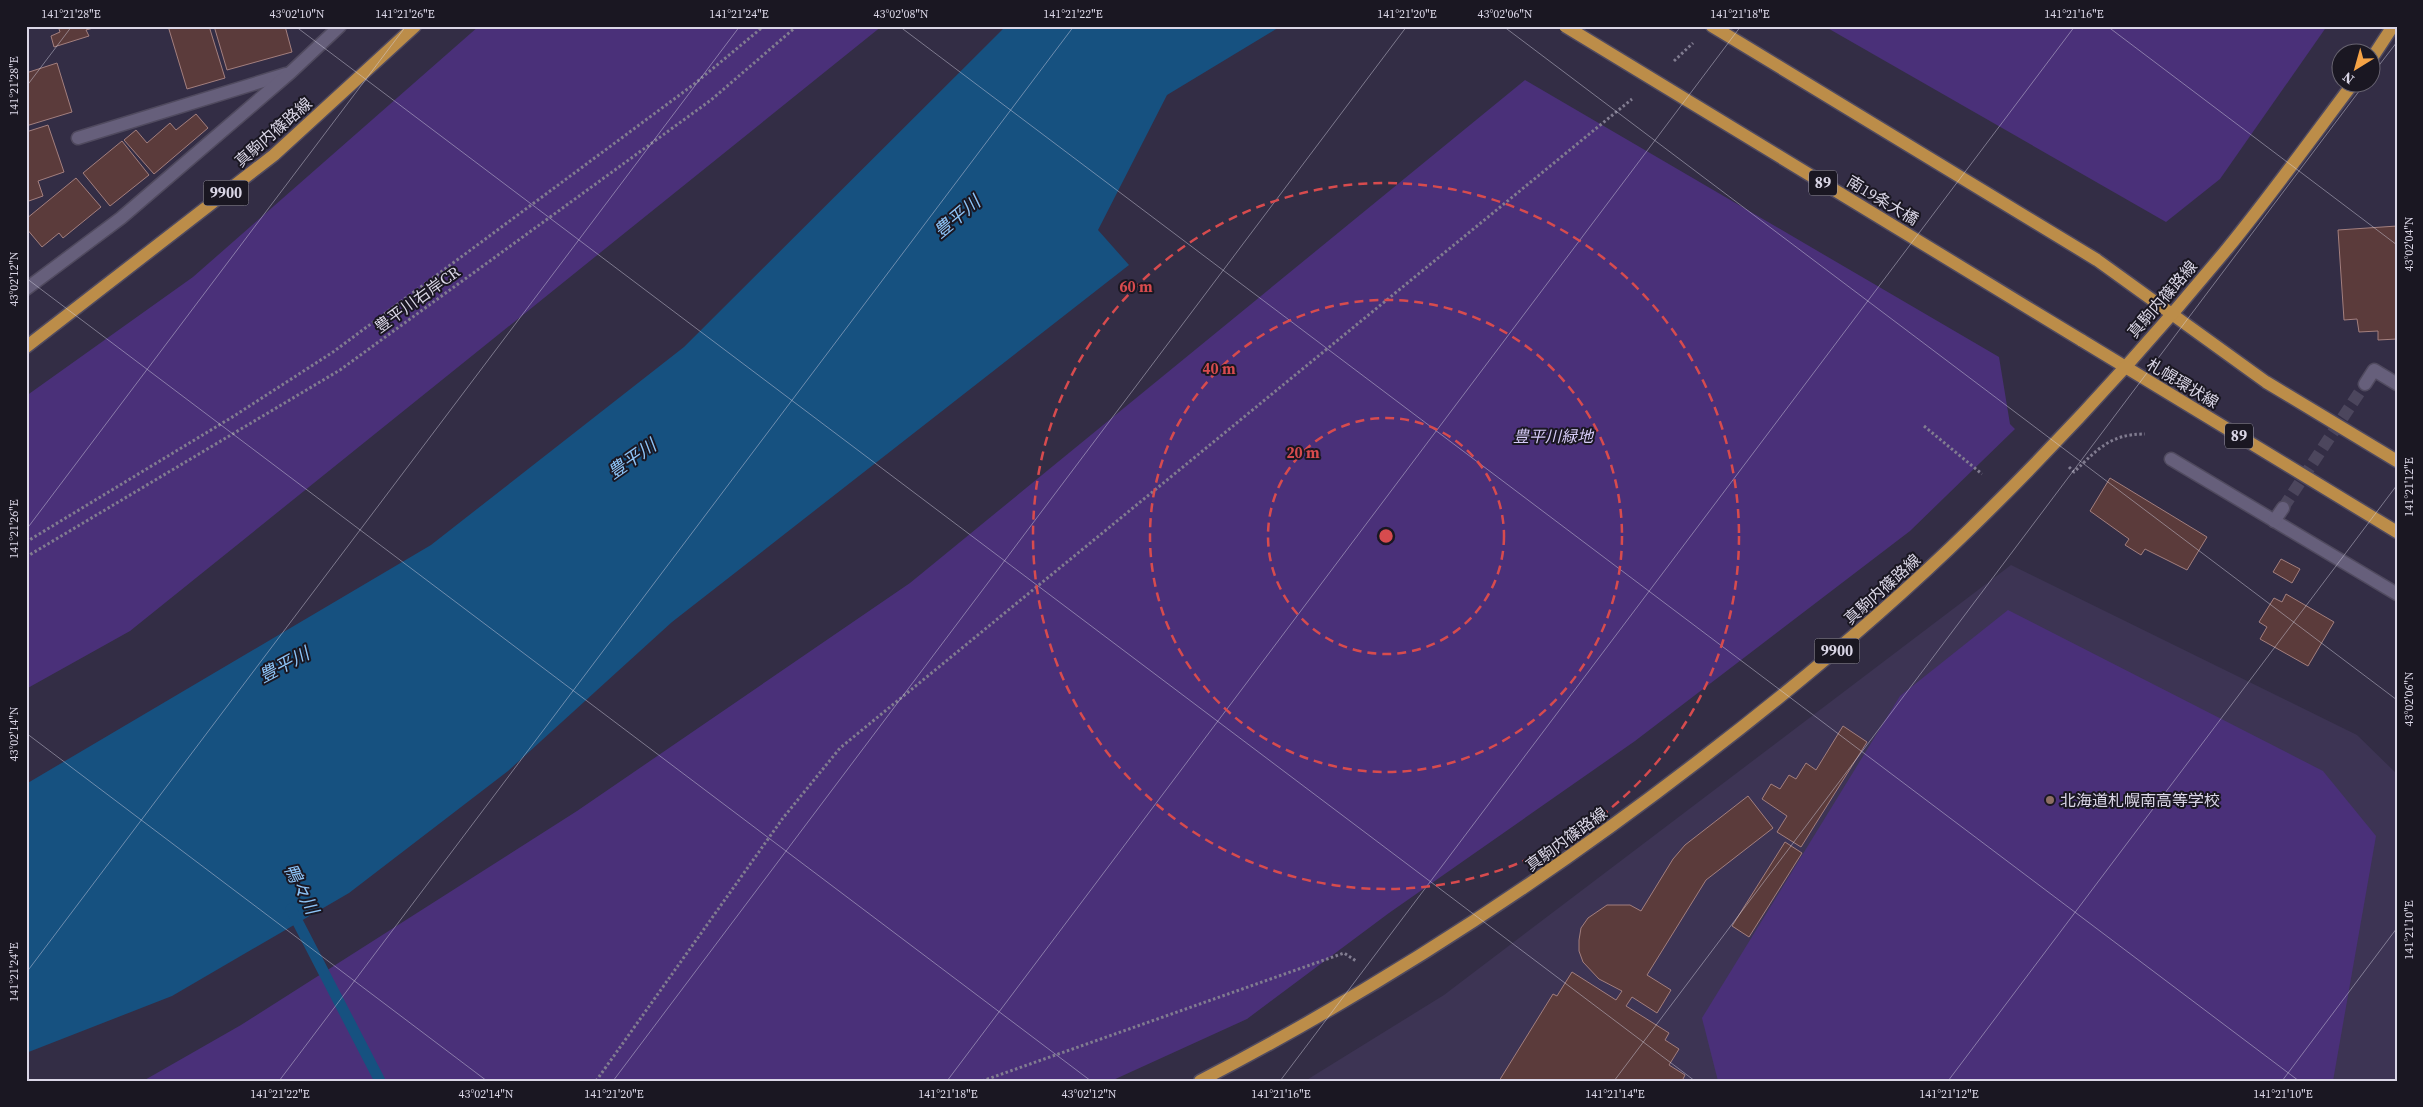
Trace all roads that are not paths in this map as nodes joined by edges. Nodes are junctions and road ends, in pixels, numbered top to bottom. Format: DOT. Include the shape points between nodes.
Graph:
graph roads {
  1 [pos="415,26"];
  2 [pos="1566,26"];
  3 [pos="1712,26"];
  4 [pos="2393,26"];
  5 [pos="334,29"];
  6 [pos="2380,46"];
  7 [pos="291,72"];
  8 [pos="2346,92"];
  9 [pos="78,138"];
  10 [pos="26,289"];
  11 [pos="2171,314"];
  12 [pos="2081,340"];
  13 [pos="26,347"];
  14 [pos="2125,367"];
  15 [pos="2365,384"];
  16 [pos="2397,384"];
  17 [pos="2171,459"];
  18 [pos="2397,460"];
  19 [pos="2283,508"];
  20 [pos="2274,521"];
  21 [pos="2397,532"];
  22 [pos="2397,594"];
  23 [pos="1200,1081"];
  1 -- 13 [label="main road, 真駒内篠路線 / 9900" via="274,155"];
  2 -- 12 [label="main road, 南19条大橋 / 89, bridge"];
  3 -- 11 [label="main road" via="2097,260"];
  4 -- 6 [label="main road"];
  5 -- 7 [label="street"];
  7 -- 9 [label="street"];
  7 -- 10 [label="street" via="121,218"];
  8 -- 11 [label="main road, 真駒内篠路線 / 9900" via="2228,248"];
  11 -- 14 [label="main road, 真駒内篠路線 / 9900"];
  11 -- 18 [label="main road" via="2266,382"];
  12 -- 14 [label="main road, 札幌環状線 / 89"];
  14 -- 21 [label="main road, 札幌環状線 / 89"];
  14 -- 23 [label="main road, 真駒内篠路線 / 9900" via="2050,448 1901,595 1713,750 1525,888 1399,969"];
  15 -- 16 [label="street" via="2374,370"];
  17 -- 20 [label="street"];
  19 -- 20 [label="street"];
  20 -- 22 [label="street"];
}
